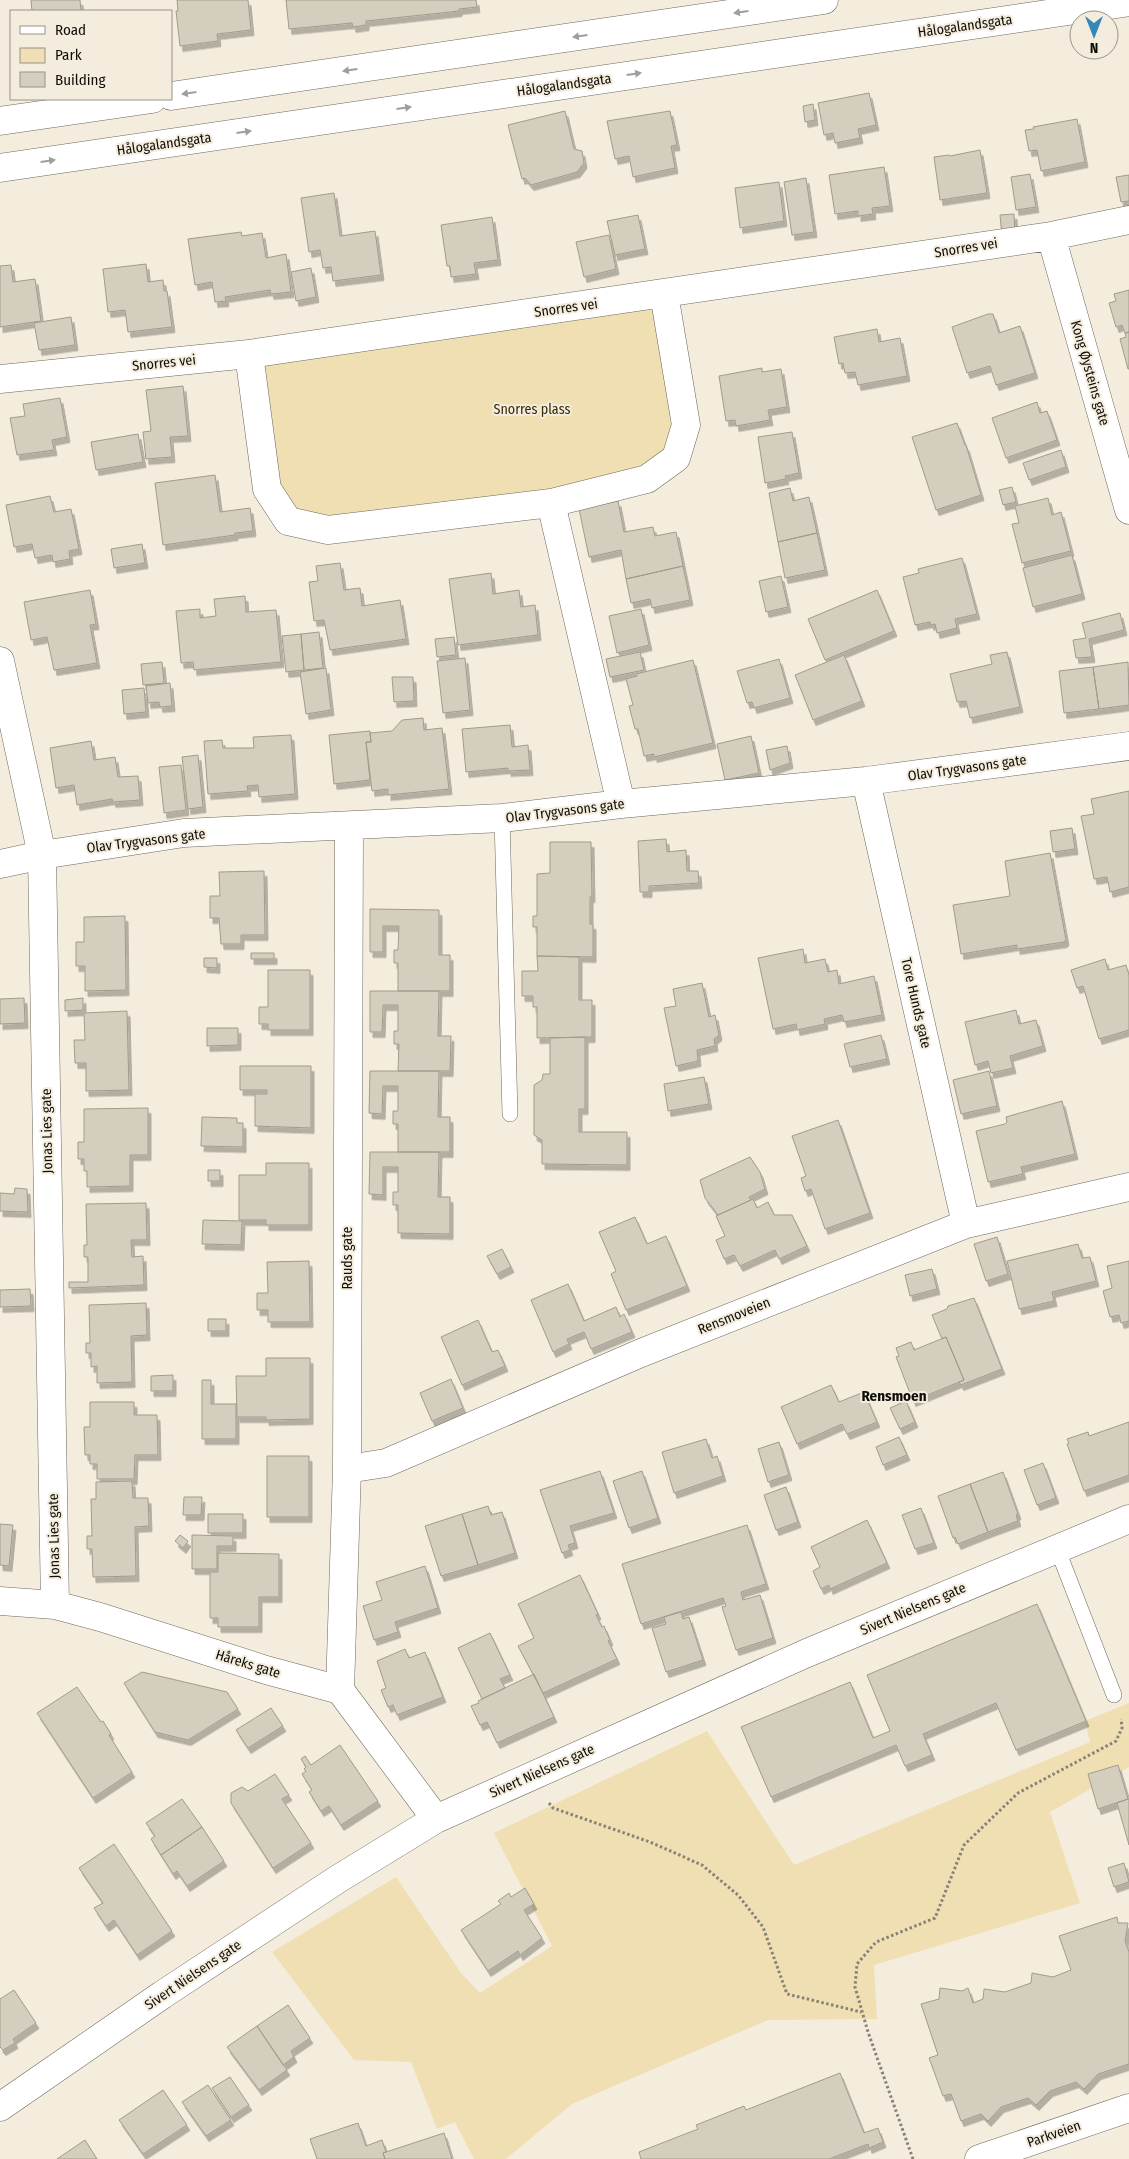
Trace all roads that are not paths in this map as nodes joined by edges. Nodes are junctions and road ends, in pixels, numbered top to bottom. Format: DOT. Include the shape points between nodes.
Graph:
graph roads {
  1 [pos="824,0"];
  2 [pos="1129,2"];
  3 [pos="172,96"];
  4 [pos="145,100"];
  5 [pos="0,121"];
  6 [pos="0,168"];
  7 [pos="1129,220"];
  8 [pos="1051,236"];
  9 [pos="664,294"];
  10 [pos="249,354"];
  11 [pos="0,379"];
  12 [pos="551,503"];
  13 [pos="1129,510"];
  14 [pos="0,662"];
  15 [pos="1129,746"];
  16 [pos="866,781"];
  17 [pos="621,804"];
  18 [pos="502,818"];
  19 [pos="349,826"];
  20 [pos="42,855"];
  21 [pos="0,864"];
  22 [pos="510,1114"];
  23 [pos="1129,1187"];
  24 [pos="966,1224"];
  25 [pos="347,1469"];
  26 [pos="1129,1520"];
  27 [pos="1057,1548"];
  28 [pos="0,1601"];
  29 [pos="55,1605"];
  30 [pos="340,1690"];
  31 [pos="1114,1695"];
  32 [pos="436,1819"];
  33 [pos="0,2108"];
  34 [pos="1129,2108"];
  35 [pos="979,2159"];
  1 -- 3 [label="street, one-way"];
  6 -- 2 [label="street, Hålogalandsgata, one-way"];
  4 -- 5 [label="street"];
  7 -- 8 [label="street, Snorres vei"];
  8 -- 9 [label="street, Snorres vei"];
  8 -- 13 [label="street, Kong Øysteins gate"];
  9 -- 10 [label="street, Snorres vei"];
  9 -- 12 [label="street" via="686,425 676,458 647,479"];
  10 -- 11 [label="street, Snorres vei"];
  10 -- 12 [label="street" via="267,489 288,522 328,530"];
  12 -- 17 [label="street"];
  14 -- 20 [label="street, Jonas Lies gate"];
  15 -- 16 [label="street, Olav Trygvasons gate"];
  16 -- 17 [label="street, Olav Trygvasons gate"];
  16 -- 24 [label="street, Tore Hunds gate"];
  17 -- 18 [label="street, Olav Trygvasons gate"];
  18 -- 19 [label="street, Olav Trygvasons gate"];
  18 -- 22 [label="lane"];
  19 -- 20 [label="street, Olav Trygvasons gate" via="184,833"];
  19 -- 25 [label="street, Rauds gate"];
  20 -- 21 [label="street, Olav Trygvasons gate"];
  20 -- 29 [label="street, Jonas Lies gate"];
  23 -- 24 [label="street, Rensmoveien"];
  24 -- 25 [label="street, Rensmoveien" via="641,1353 386,1463"];
  25 -- 30 [label="street, Rauds gate"];
  26 -- 27 [label="street, Sivert Nielsens gate"];
  27 -- 31 [label="lane"];
  27 -- 32 [label="street, Sivert Nielsens gate" via="807,1653"];
  28 -- 29 [label="street, Håreks gate"];
  29 -- 30 [label="street, Håreks gate"];
  30 -- 32 [label="street"];
  32 -- 33 [label="street, Sivert Nielsens gate" via="162,1995"];
  34 -- 35 [label="street, Parkveien"];
}
